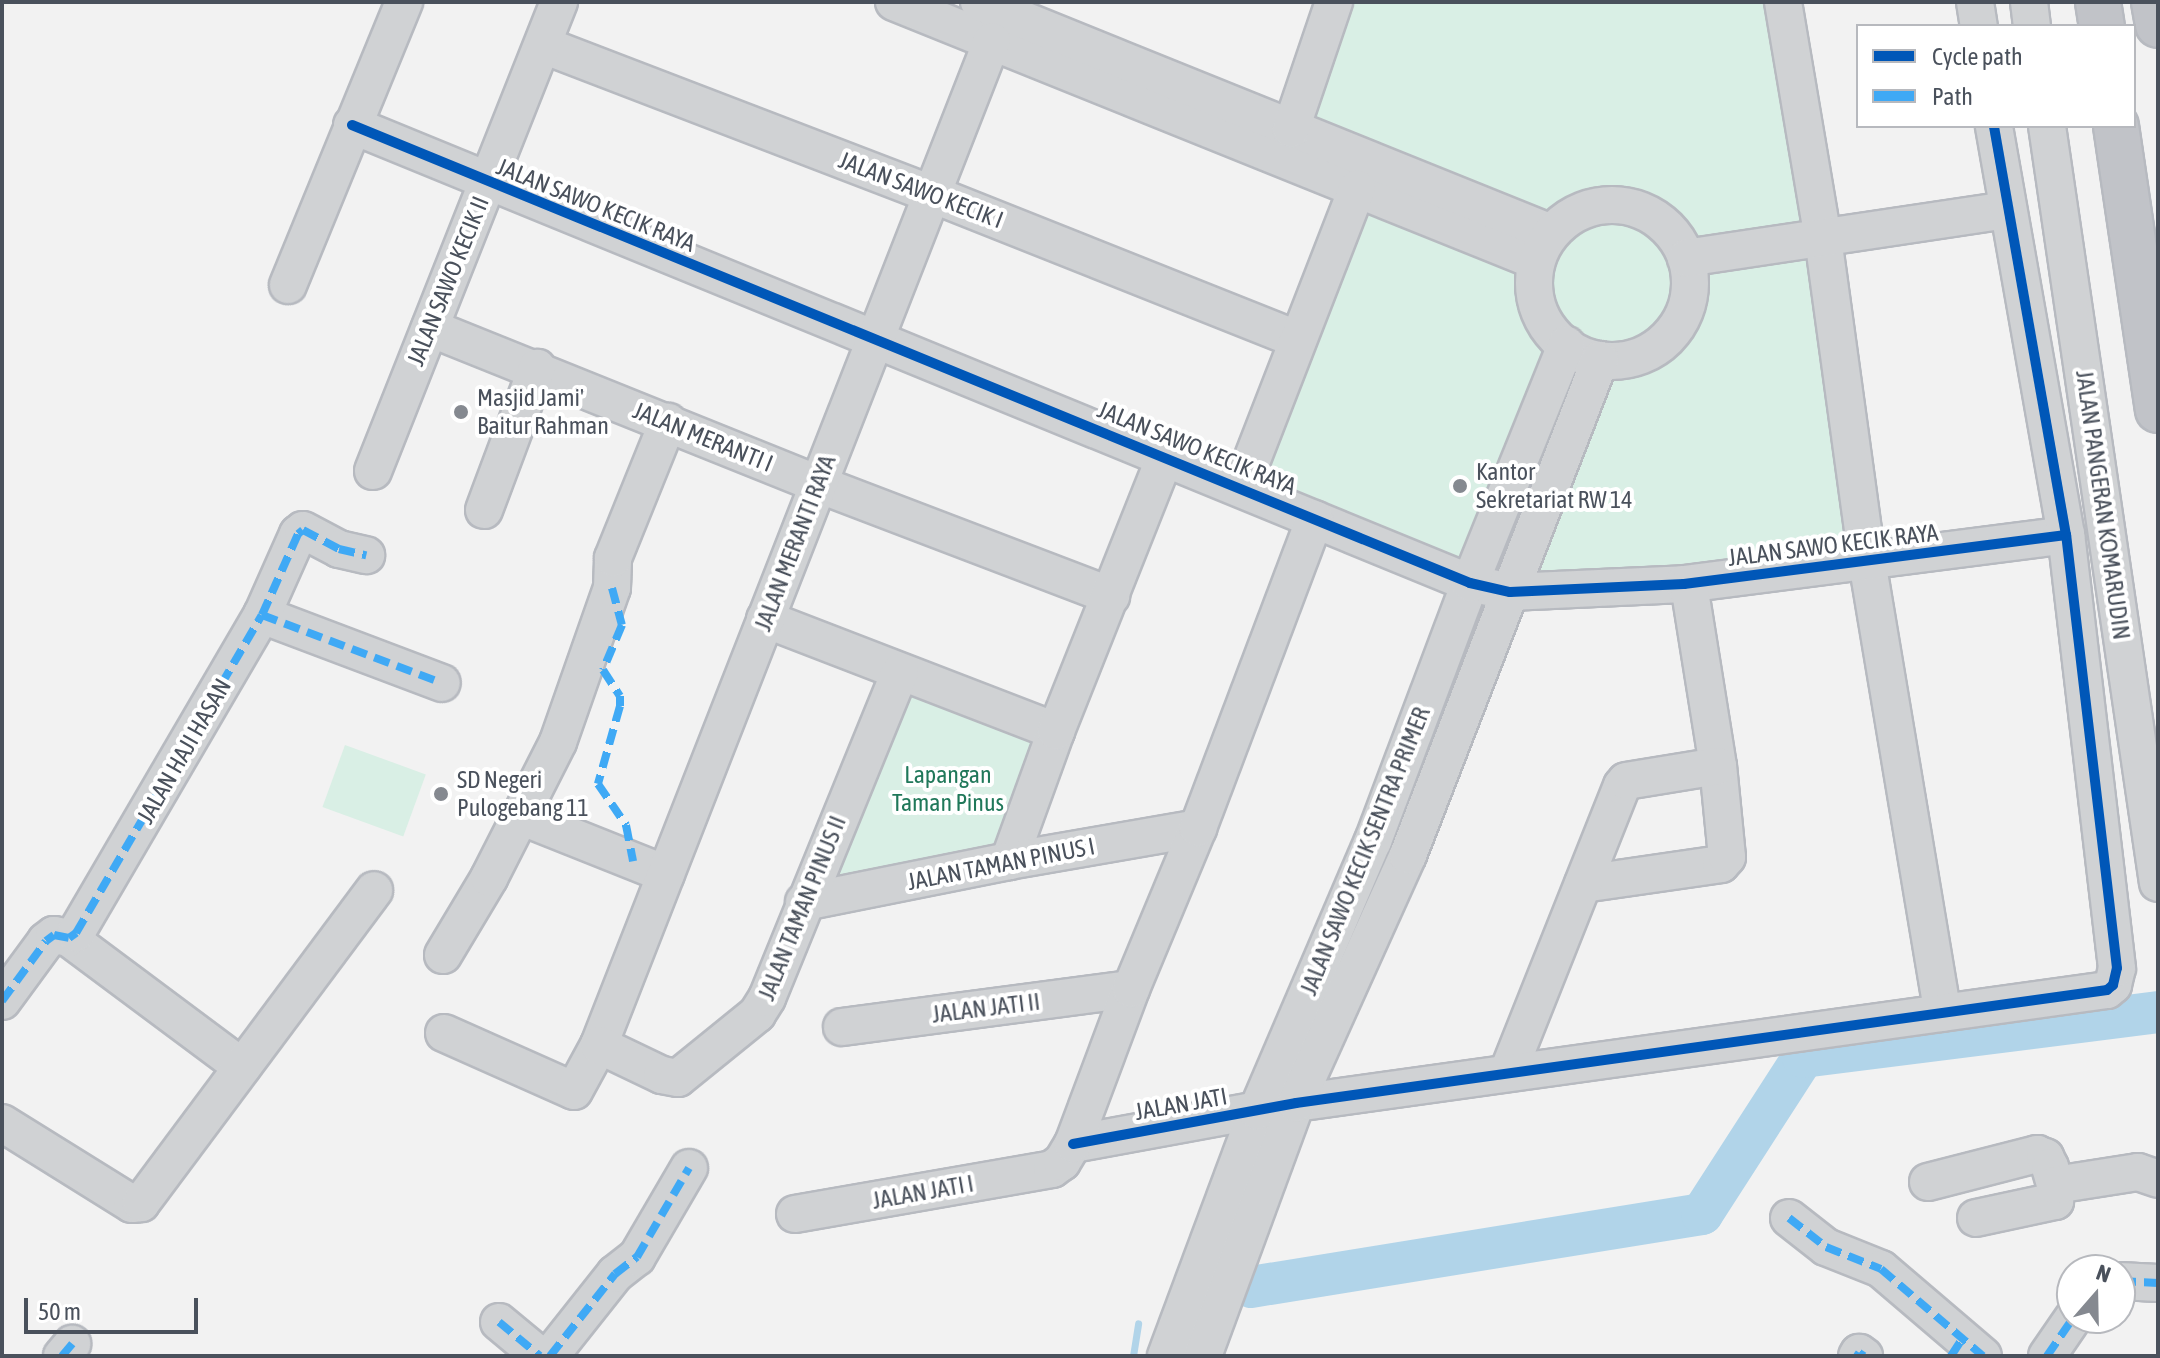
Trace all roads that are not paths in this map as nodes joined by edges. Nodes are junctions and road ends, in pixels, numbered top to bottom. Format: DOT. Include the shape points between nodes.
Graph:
graph roads {
  1 [pos="404,2"];
  2 [pos="559,2"];
  3 [pos="894,2"];
  4 [pos="979,2"];
  5 [pos="1334,2"];
  6 [pos="1783,2"];
  7 [pos="1975,2"];
  8 [pos="2029,2"];
  9 [pos="2098,2"];
  10 [pos="2154,2"];
  11 [pos="1979,24"];
  12 [pos="2032,24"];
  13 [pos="2102,24"];
  14 [pos="2158,25"];
  15 [pos="992,41"];
  16 [pos="543,45"];
  17 [pos="1128,80"];
  18 [pos="352,125"];
  19 [pos="1994,128"];
  20 [pos="2047,128"];
  21 [pos="2116,128"];
  22 [pos="1291,129"];
  23 [pos="487,182"];
  24 [pos="1357,189"];
  25 [pos="932,194"];
  26 [pos="2007,210"];
  27 [pos="1823,238"];
  28 [pos="1543,247"];
  29 [pos="1686,258"];
  30 [pos="288,285"];
  31 [pos="430,328"];
  32 [pos="875,339"];
  33 [pos="1298,340"];
  34 [pos="1566,345"];
  35 [pos="1600,360"];
  36 [pos="537,368"];
  37 [pos="2158,410"];
  38 [pos="668,422"];
  39 [pos="1165,457"];
  40 [pos="373,471"];
  41 [pos="818,484"];
  42 [pos="1241,488"];
  43 [pos="484,510"];
  44 [pos="1315,519"];
  45 [pos="2066,535"];
  46 [pos="366,555"];
  47 [pos="1867,561"];
  48 [pos="1470,583"];
  49 [pos="1689,584"];
  50 [pos="1510,592"];
  51 [pos="1111,596"];
  52 [pos="262,615"];
  53 [pos="765,619"];
  54 [pos="900,672"];
  55 [pos="442,683"];
  56 [pos="1056,731"];
  57 [pos="1718,766"];
  58 [pos="520,816"];
  59 [pos="1198,828"];
  60 [pos="1373,841"];
  61 [pos="1408,855"];
  62 [pos="1009,861"];
  63 [pos="666,874"];
  64 [pos="2158,883"];
  65 [pos="1583,884"];
  66 [pos="374,890"];
  67 [pos="804,902"];
  68 [pos="69,938"];
  69 [pos="443,955"];
  70 [pos="1131,989"];
  71 [pos="2,1001"];
  72 [pos="1943,1013"];
  73 [pos="842,1027"];
  74 [pos="444,1033"];
  75 [pos="599,1045"];
  76 [pos="242,1067"];
  77 [pos="1508,1072"];
  78 [pos="1296,1103"];
  79 [pos="1257,1111"];
  80 [pos="2,1123"];
  81 [pos="1063,1157"];
  82 [pos="689,1168"];
  83 [pos="2158,1179"];
  84 [pos="1928,1182"];
  85 [pos="2055,1185"];
  86 [pos="795,1214"];
  87 [pos="1789,1218"];
  88 [pos="1976,1218"];
  89 [pos="2136,1282"];
  90 [pos="2158,1283"];
  91 [pos="499,1322"];
  92 [pos="2062,1334"];
  93 [pos="1966,1350"];
  94 [pos="540,1356"];
  95 [pos="550,1356"];
  96 [pos="1166,1356"];
  97 [pos="1203,1356"];
  98 [pos="1857,1356"];
  99 [pos="1864,1356"];
  100 [pos="2047,1356"];
  1 -- 18 [label="street"];
  2 -- 16 [label="street, JALAN SAWO KECIK II"];
  3 -- 15 [label="street"];
  4 -- 17 [label="street"];
  5 -- 22 [label="street"];
  6 -- 27 [label="street"];
  7 -- 11 [label="street"];
  8 -- 12 [label="street"];
  9 -- 13 [label="highway"];
  10 -- 14 [label="highway"];
  15 -- 17 [label="street"];
  15 -- 25 [label="street, JALAN MERANTI RAYA"];
  16 -- 23 [label="street, JALAN SAWO KECIK II"];
  16 -- 25 [label="street, JALAN SAWO KECIK I"];
  17 -- 22 [label="street"];
  17 -- 24 [label="street"];
  18 -- 23 [label="street, JALAN SAWO KECIK RAYA"];
  18 -- 30 [label="street"];
  19 -- 26 [label="street, JALAN JATI"];
  20 -- 64 [label="street, JALAN PANGERAN KOMARUDIN"];
  21 -- 37 [label="highway"];
  22 -- 28 [label="street"];
  23 -- 31 [label="street, JALAN SAWO KECIK II"];
  23 -- 32 [label="street, JALAN SAWO KECIK RAYA"];
  24 -- 28 [label="street"];
  24 -- 33 [label="street"];
  25 -- 32 [label="street, JALAN MERANTI RAYA"];
  25 -- 33 [label="street, JALAN SAWO KECIK I"];
  26 -- 27 [label="street"];
  26 -- 45 [label="street, JALAN JATI"];
  27 -- 29 [label="street"];
  27 -- 47 [label="street"];
  28 -- 29 [label="street" via="1576,213 1622,205 1662,223"];
  28 -- 34 [label="street" via="1534,293 1547,326"];
  29 -- 35 [label="street" via="1690,293 1677,326 1651,350"];
  31 -- 36 [label="street, JALAN MERANTI I"];
  31 -- 40 [label="street, JALAN SAWO KECIK II"];
  32 -- 39 [label="street, JALAN SAWO KECIK RAYA"];
  32 -- 41 [label="street, JALAN MERANTI RAYA"];
  33 -- 42 [label="street"];
  34 -- 35 [label="street"];
  34 -- 48 [label="street, JALAN SAWO KECIK SENTRA PRIMER"];
  35 -- 50 [label="street, JALAN SAWO KECIK SENTRA PRIMER"];
  36 -- 38 [label="street, JALAN MERANTI I"];
  36 -- 43 [label="street"];
  38 -- 41 [label="street, JALAN MERANTI I"];
  38 -- 58 [label="street" via="613,558 612,588 558,742"];
  39 -- 42 [label="street, JALAN SAWO KECIK RAYA"];
  39 -- 51 [label="street"];
  41 -- 51 [label="street, JALAN MERANTI I"];
  41 -- 53 [label="street, JALAN MERANTI RAYA"];
  42 -- 44 [label="street, JALAN SAWO KECIK RAYA"];
  44 -- 48 [label="street, JALAN SAWO KECIK RAYA"];
  44 -- 59 [label="street"];
  45 -- 47 [label="street, JALAN SAWO KECIK RAYA"];
  45 -- 72 [label="street, JALAN JATI" via="2115,980 2107,990"];
  46 -- 52 [label="street, JALAN HAJI HASAN" via="339,549 303,530"];
  47 -- 49 [label="street, JALAN SAWO KECIK RAYA"];
  47 -- 72 [label="street"];
  48 -- 50 [label="street, JALAN SAWO KECIK RAYA"];
  48 -- 60 [label="street, JALAN SAWO KECIK SENTRA PRIMER"];
  49 -- 50 [label="street, JALAN SAWO KECIK RAYA"];
  49 -- 57 [label="street"];
  50 -- 61 [label="street, JALAN SAWO KECIK SENTRA PRIMER"];
  51 -- 56 [label="street"];
  52 -- 55 [label="street"];
  52 -- 68 [label="street, JALAN HAJI HASAN"];
  53 -- 54 [label="street"];
  53 -- 63 [label="street, JALAN MERANTI RAYA"];
  54 -- 56 [label="street"];
  54 -- 67 [label="street, JALAN TAMAN PINUS II"];
  56 -- 62 [label="street"];
  57 -- 65 [label="street" via="1626,781"];
  57 -- 65 [label="street" via="1728,853 1723,863"];
  58 -- 63 [label="street"];
  58 -- 69 [label="street"];
  59 -- 62 [label="street, JALAN TAMAN PINUS I"];
  59 -- 70 [label="street"];
  60 -- 61 [label="street"];
  60 -- 79 [label="street, JALAN SAWO KECIK SENTRA PRIMER"];
  61 -- 78 [label="street, JALAN SAWO KECIK SENTRA PRIMER"];
  62 -- 67 [label="street, JALAN TAMAN PINUS I"];
  63 -- 75 [label="street, JALAN MERANTI RAYA"];
  65 -- 77 [label="street"];
  66 -- 76 [label="street"];
  67 -- 75 [label="street, JALAN TAMAN PINUS II" via="757,1014 678,1078"];
  68 -- 71 [label="street, JALAN HAJI HASAN" via="54,935 46,941"];
  68 -- 76 [label="street"];
  70 -- 73 [label="street, JALAN JATI II"];
  70 -- 81 [label="street"];
  72 -- 77 [label="street, JALAN JATI"];
  74 -- 75 [label="street, JALAN MERANTI RAYA" via="574,1091"];
  76 -- 80 [label="street" via="141,1203 132,1204"];
  77 -- 78 [label="street, JALAN JATI"];
  78 -- 79 [label="street, JALAN JATI"];
  78 -- 97 [label="street, JALAN SAWO KECIK SENTRA PRIMER"];
  79 -- 81 [label="street, JALAN JATI"];
  79 -- 96 [label="street, JALAN SAWO KECIK SENTRA PRIMER"];
  81 -- 86 [label="street, JALAN JATI I"];
  82 -- 95 [label="street" via="637,1257 615,1274"];
  83 -- 85 [label="street" via="2138,1172"];
  84 -- 85 [label="street" via="2037,1154 2045,1157"];
  85 -- 88 [label="street" via="2055,1201"];
  87 -- 93 [label="street" via="1826,1247 1881,1269"];
  89 -- 90 [label="street"];
  91 -- 94 [label="street"];
  92 -- 100 [label="street"];
  98 -- 99 [label="street"];
}
